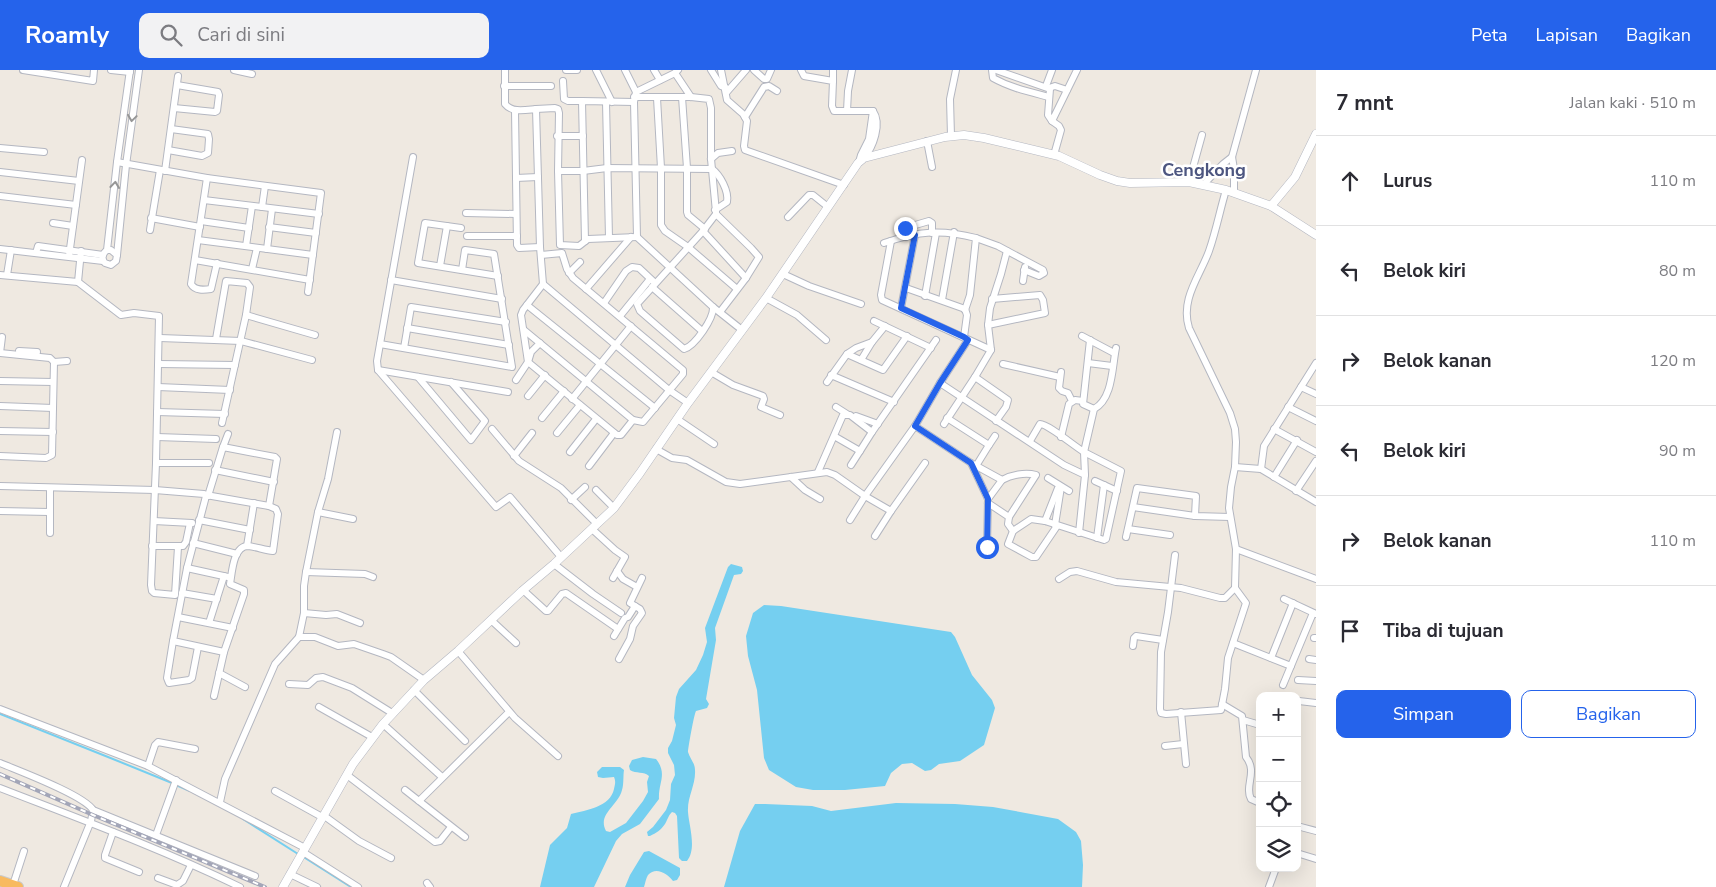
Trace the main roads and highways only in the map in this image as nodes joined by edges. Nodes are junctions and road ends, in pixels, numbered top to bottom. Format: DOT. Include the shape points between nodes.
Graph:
graph roads {
  1 [pos="0,881"];
  2 [pos="15,886"];
  1 -- 2 [label="highway"];
}
